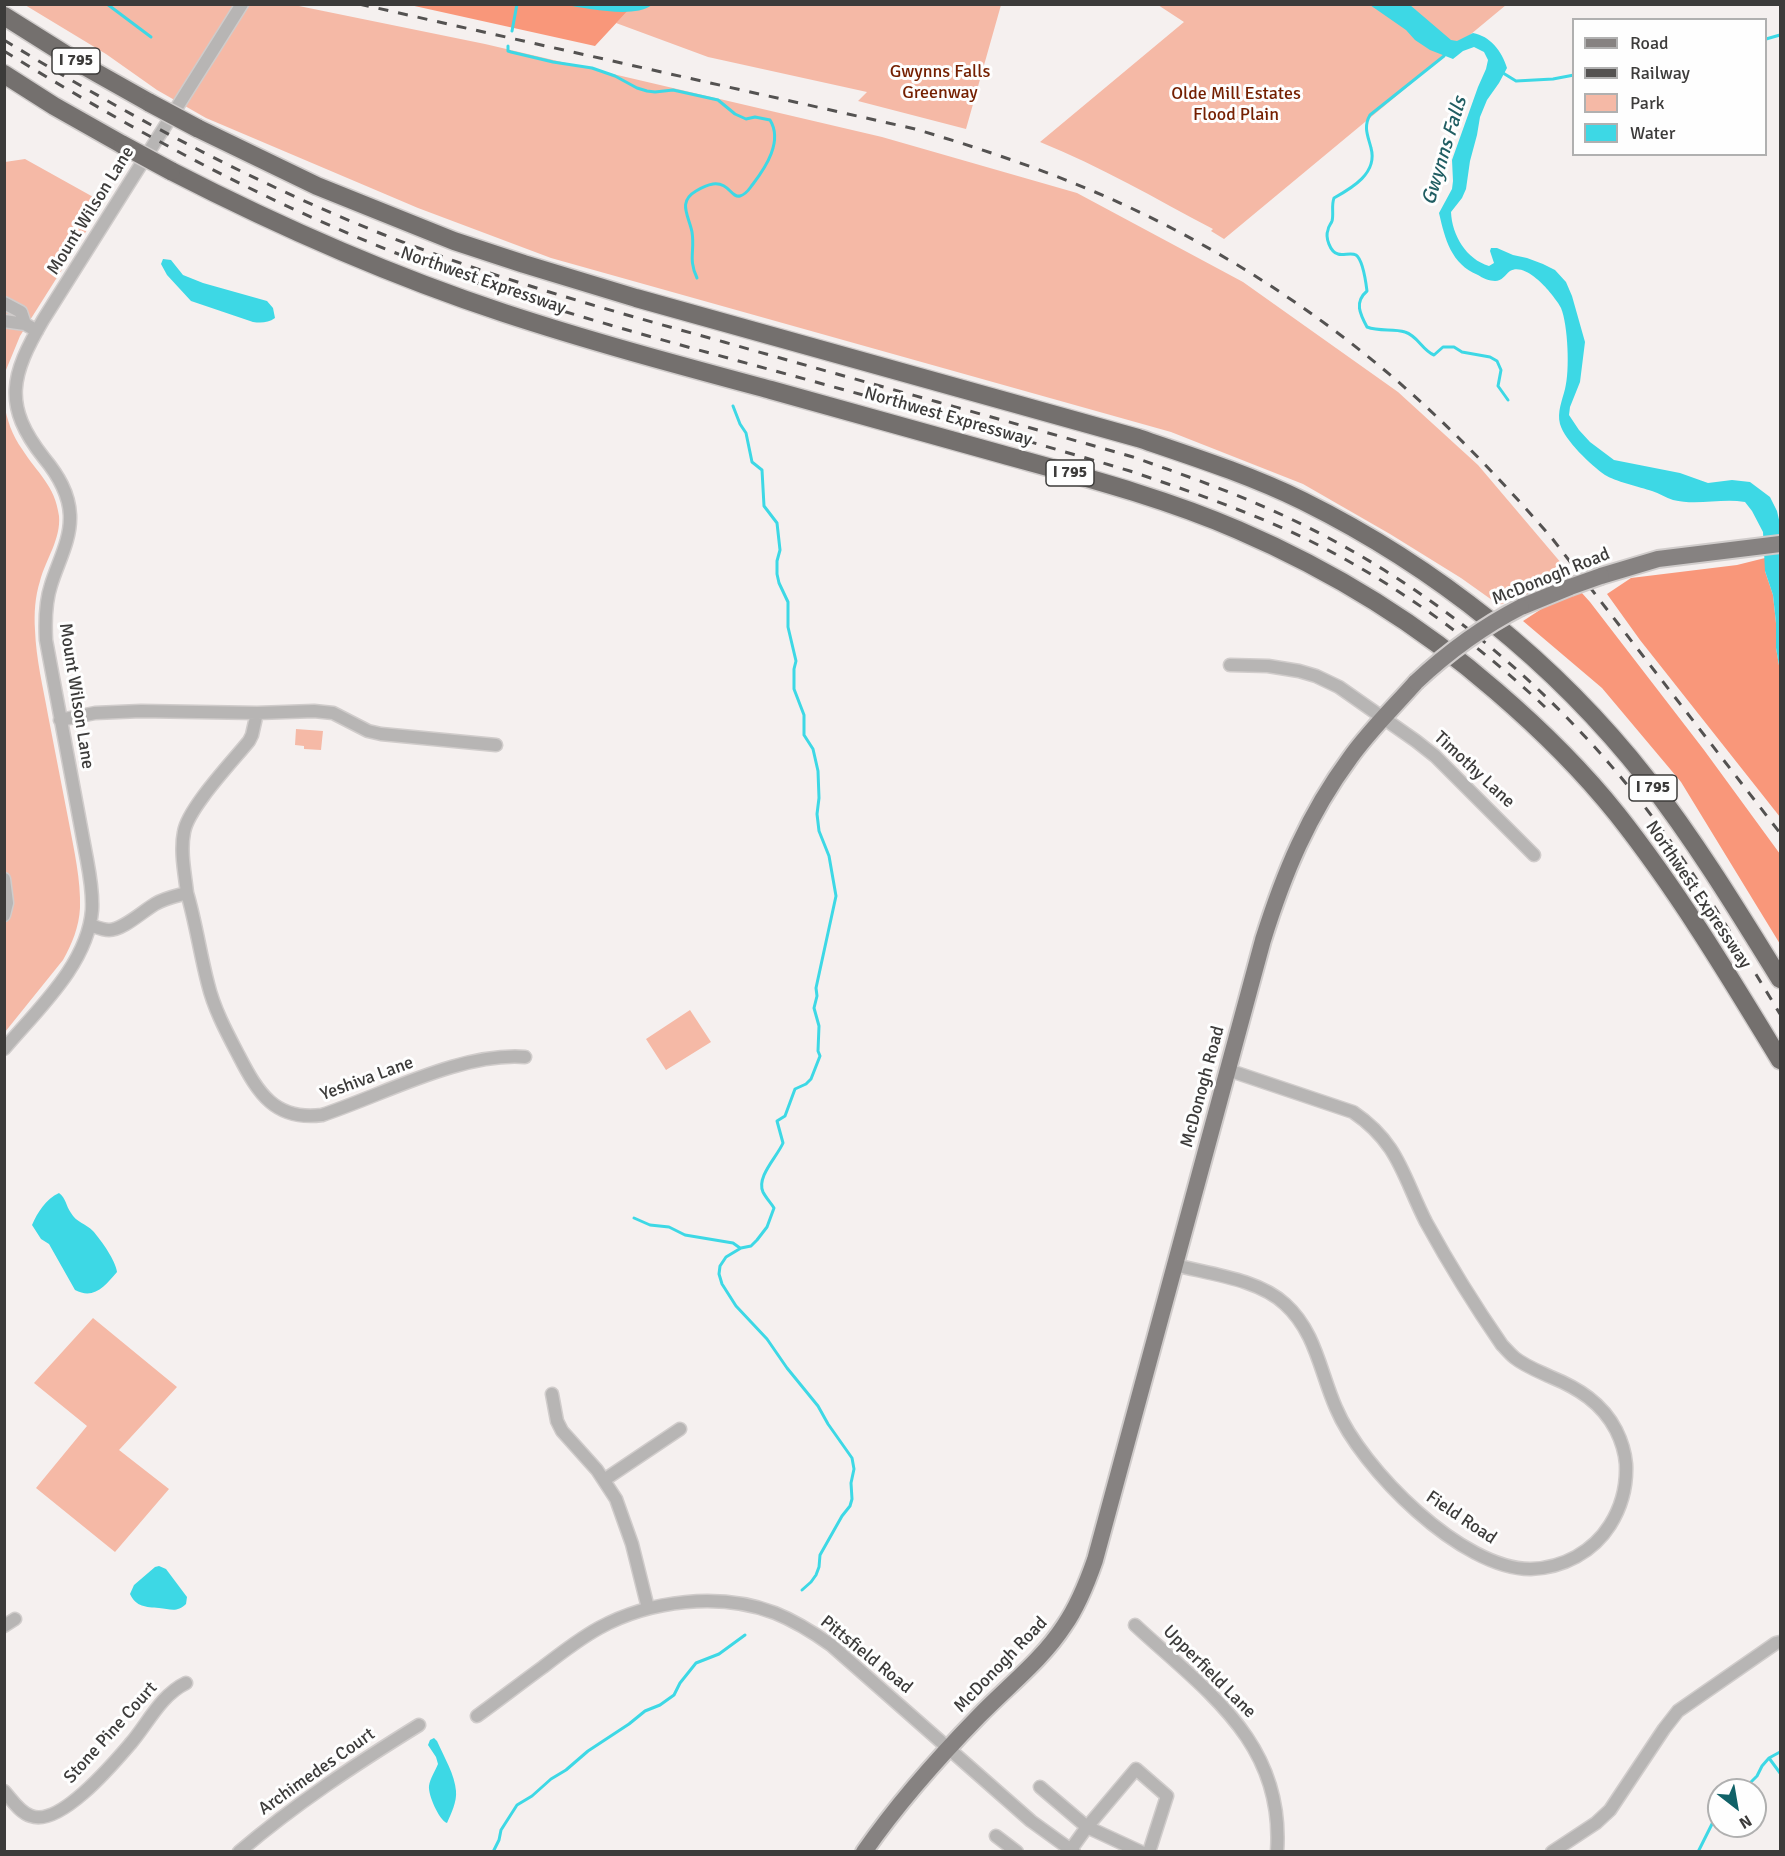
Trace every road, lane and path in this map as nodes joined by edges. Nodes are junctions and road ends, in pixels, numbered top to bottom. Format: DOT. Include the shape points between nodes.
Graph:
graph roads {
  1 [pos="242,4"];
  2 [pos="4,16"];
  3 [pos="4,74"];
  4 [pos="4,303"];
  5 [pos="4,321"];
  6 [pos="25,324"];
  7 [pos="37,331"];
  8 [pos="1780,544"];
  9 [pos="1230,665"];
  10 [pos="256,713"];
  11 [pos="1383,719"];
  12 [pos="60,720"];
  13 [pos="496,745"];
  14 [pos="1534,855"];
  15 [pos="4,879"];
  16 [pos="187,893"];
  17 [pos="4,915"];
  18 [pos="90,926"];
  19 [pos="1780,979"];
  20 [pos="4,1049"];
  21 [pos="525,1057"];
  22 [pos="1780,1060"];
  23 [pos="1228,1070"];
  24 [pos="1175,1265"];
  25 [pos="552,1394"];
  26 [pos="680,1429"];
  27 [pos="604,1480"];
  28 [pos="648,1608"];
  29 [pos="1135,1625"];
  30 [pos="1780,1642"];
  31 [pos="186,1683"];
  32 [pos="477,1716"];
  33 [pos="418,1725"];
  34 [pos="949,1748"];
  35 [pos="1040,1787"];
  36 [pos="4,1791"];
  37 [pos="1088,1827"];
  38 [pos="996,1836"];
  39 [pos="239,1851"];
  40 [pos="864,1851"];
  41 [pos="1017,1851"];
  42 [pos="1071,1851"];
  43 [pos="1141,1851"];
  44 [pos="1149,1851"];
  45 [pos="1277,1851"];
  46 [pos="1552,1851"];
  1 -- 7 [label="street, Mount Wilson Lane"];
  2 -- 19 [label="highway, Northwest Expressway / I 795, bridge" via="79,63 197,128 317,186 464,244 575,280 1138,438 1244,476 1328,515 1424,572 1480,613 1527,651 1587,709 1678,821"];
  3 -- 22 [label="highway, Northwest Expressway / I 795, bridge" via="171,171 370,264 507,314 1125,490 1234,528 1320,569 1446,651 1493,688 1577,768 1672,889"];
  4 -- 6 [label="street" via="21,312"];
  5 -- 6 [label="street"];
  6 -- 7 [label="street"];
  7 -- 12 [label="street, Mount Wilson Lane" via="22,358 16,397 24,430 60,480 69,504 69,533 45,614"];
  8 -- 11 [label="main road, McDonogh Road, bridge" via="1659,559 1569,587 1521,607 1453,649"];
  9 -- 11 [label="street, Timothy Lane" via="1268,666 1316,676 1339,687"];
  10 -- 12 [label="street" via="141,711 95,713"];
  10 -- 13 [label="street" via="333,713 381,734"];
  10 -- 16 [label="street, Yeshiva Lane" via="249,741 196,807 184,830"];
  11 -- 14 [label="street, Timothy Lane" via="1435,756"];
  11 -- 23 [label="main road, McDonogh Road" via="1321,802 1284,876"];
  12 -- 18 [label="street, Mount Wilson Lane" via="91,881"];
  15 -- 17 [label="street"];
  16 -- 18 [label="street" via="157,903 114,929"];
  16 -- 21 [label="street, Yeshiva Lane" via="215,1006 257,1089 290,1113 322,1115 463,1064"];
  18 -- 20 [label="street, Mount Wilson Lane" via="72,967"];
  23 -- 24 [label="main road, McDonogh Road"];
  23 -- 24 [label="street, Field Road" via="1353,1112 1383,1137 1439,1245 1502,1345 1529,1367 1584,1394 1610,1419 1625,1459 1623,1498 1617,1514 1587,1551 1554,1566 1510,1568 1466,1547 1408,1503 1357,1447 1336,1408 1304,1325 1284,1303 1256,1286"];
  24 -- 34 [label="main road, McDonogh Road" via="1095,1560 1080,1599 1049,1646"];
  25 -- 27 [label="street" via="562,1431"];
  26 -- 27 [label="street"];
  27 -- 28 [label="street" via="626,1526"];
  28 -- 32 [label="street, Pittsfield Road" via="582,1637"];
  28 -- 34 [label="street, Pittsfield Road" via="717,1601 776,1614 831,1645"];
  29 -- 45 [label="street, Upperfield Lane" via="1233,1717 1252,1742 1275,1801"];
  30 -- 46 [label="street" via="1678,1711 1610,1810"];
  31 -- 36 [label="street, Stone Pine Court" via="168,1695 131,1743 60,1812 44,1818 31,1817"];
  33 -- 39 [label="street, Archimedes Court" via="309,1796"];
  34 -- 40 [label="main road, McDonogh Road"];
  34 -- 42 [label="street, Pittsfield Road"];
  35 -- 37 [label="street"];
  37 -- 42 [label="street"];
  37 -- 43 [label="street"];
  37 -- 44 [label="street" via="1136,1769 1167,1796"];
  38 -- 41 [label="street"];
}
